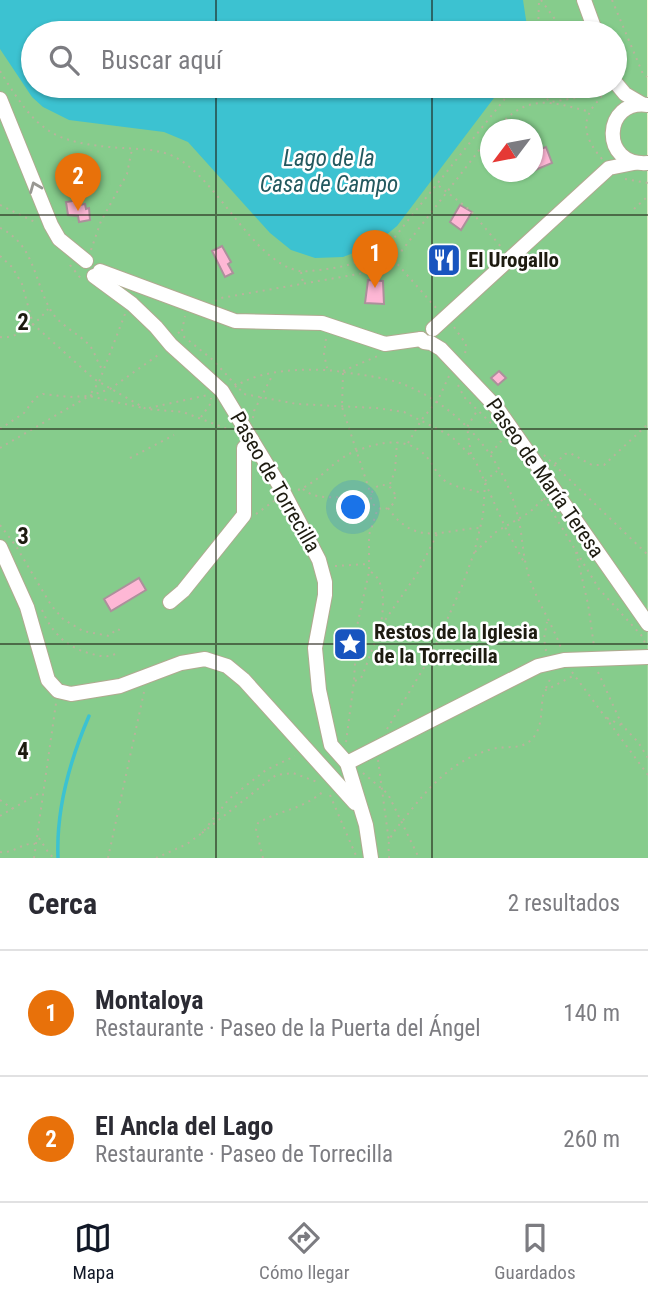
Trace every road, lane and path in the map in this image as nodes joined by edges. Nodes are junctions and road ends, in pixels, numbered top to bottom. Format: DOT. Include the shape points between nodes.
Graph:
graph roads {
  1 [pos="540,0"];
  2 [pos="584,0"];
  3 [pos="612,0"];
  4 [pos="539,21"];
  5 [pos="556,21"];
  6 [pos="592,21"];
  7 [pos="621,21"];
  8 [pos="627,36"];
  9 [pos="0,71"];
  10 [pos="647,77"];
  11 [pos="627,95"];
  12 [pos="506,98"];
  13 [pos="546,98"];
  14 [pos="576,98"];
  15 [pos="601,98"];
  16 [pos="0,99"];
  17 [pos="551,102"];
  18 [pos="646,104"];
  19 [pos="590,112"];
  20 [pos="506,119"];
  21 [pos="613,141"];
  22 [pos="133,148"];
  23 [pos="480,150"];
  24 [pos="641,163"];
  25 [pos="611,168"];
  26 [pos="648,183"];
  27 [pos="439,185"];
  28 [pos="447,192"];
  29 [pos="648,196"];
  30 [pos="0,205"];
  31 [pos="634,209"];
  32 [pos="51,225"];
  33 [pos="0,228"];
  34 [pos="0,256"];
  35 [pos="510,257"];
  36 [pos="393,258"];
  37 [pos="88,260"];
  38 [pos="69,264"];
  39 [pos="301,271"];
  40 [pos="94,277"];
  41 [pos="304,285"];
  42 [pos="132,304"];
  43 [pos="188,305"];
  44 [pos="50,308"];
  45 [pos="206,311"];
  46 [pos="445,318"];
  47 [pos="33,324"];
  48 [pos="331,325"];
  49 [pos="156,327"];
  50 [pos="181,333"];
  51 [pos="0,337"];
  52 [pos="428,337"];
  53 [pos="171,345"];
  54 [pos="380,355"];
  55 [pos="456,368"];
  56 [pos="327,369"];
  57 [pos="104,370"];
  58 [pos="342,372"];
  59 [pos="272,374"];
  60 [pos="99,382"];
  61 [pos="237,385"];
  62 [pos="110,389"];
  63 [pos="219,394"];
  64 [pos="89,396"];
  65 [pos="261,398"];
  66 [pos="436,402"];
  67 [pos="342,407"];
  68 [pos="146,409"];
  69 [pos="477,411"];
  70 [pos="200,418"];
  71 [pos="422,419"];
  72 [pos="648,424"];
  73 [pos="495,426"];
  74 [pos="467,427"];
  75 [pos="0,429"];
  76 [pos="505,434"];
  77 [pos="174,435"];
  78 [pos="248,438"];
  79 [pos="397,441"];
  80 [pos="408,444"];
  81 [pos="0,448"];
  82 [pos="355,451"];
  83 [pos="490,454"];
  84 [pos="472,455"];
  85 [pos="130,458"];
  86 [pos="534,461"];
  87 [pos="555,464"];
  88 [pos="498,470"];
  89 [pos="484,482"];
  90 [pos="389,486"];
  91 [pos="303,488"];
  92 [pos="541,492"];
  93 [pos="284,494"];
  94 [pos="484,494"];
  95 [pos="371,495"];
  96 [pos="544,498"];
  97 [pos="378,508"];
  98 [pos="388,509"];
  99 [pos="244,515"];
  100 [pos="518,519"];
  101 [pos="0,525"];
  102 [pos="505,527"];
  103 [pos="480,528"];
  104 [pos="437,534"];
  105 [pos="574,547"];
  106 [pos="6,548"];
  107 [pos="474,553"];
  108 [pos="648,555"];
  109 [pos="17,558"];
  110 [pos="369,564"];
  111 [pos="525,565"];
  112 [pos="323,570"];
  113 [pos="369,572"];
  114 [pos="170,602"];
  115 [pos="39,604"];
  116 [pos="648,624"];
  117 [pos="380,626"];
  118 [pos="122,631"];
  119 [pos="647,649"];
  120 [pos="115,654"];
  121 [pos="595,658"];
  122 [pos="564,660"];
  123 [pos="574,676"];
  124 [pos="143,679"];
  125 [pos="354,681"];
  126 [pos="60,692"];
  127 [pos="605,718"];
  128 [pos="622,725"];
  129 [pos="308,749"];
  130 [pos="377,750"];
  131 [pos="339,754"];
  132 [pos="648,758"];
  133 [pos="648,775"];
  134 [pos="327,788"];
  135 [pos="382,790"];
  136 [pos="42,792"];
  137 [pos="0,800"];
  138 [pos="359,807"];
  139 [pos="13,809"];
  140 [pos="0,816"];
  141 [pos="400,824"];
  142 [pos="202,834"];
  143 [pos="38,837"];
  144 [pos="389,842"];
  145 [pos="37,844"];
  146 [pos="0,852"];
  147 [pos="6,853"];
  148 [pos="6,858"];
  149 [pos="34,858"];
  150 [pos="55,858"];
  151 [pos="108,858"];
  152 [pos="156,858"];
  153 [pos="263,858"];
  154 [pos="358,858"];
  155 [pos="371,858"];
  156 [pos="389,858"];
  157 [pos="419,858"];
  1 -- 4 [label="path"];
  1 -- 5 [label="path"];
  2 -- 6 [label="street"];
  3 -- 7 [label="path"];
  8 -- 10 [label="path"];
  9 -- 22 [label="path" via="22,107 43,128 63,139"];
  11 -- 18 [label="street"];
  12 -- 27 [label="path"];
  13 -- 17 [label="path"];
  14 -- 17 [label="path"];
  15 -- 19 [label="path"];
  32 -- 16 [label="street, Paseo de Torrecilla, one-way"];
  17 -- 19 [label="path"];
  17 -- 20 [label="path" via="525,105"];
  18 -- 21 [label="street" via="628,108 618,117"];
  19 -- 25 [label="path" via="587,137"];
  21 -- 24 [label="street" via="620,155"];
  21 -- 25 [label="street"];
  22 -- 37 [label="path" via="127,174 101,221"];
  22 -- 39 [label="path" via="174,157 210,187 262,248 277,261"];
  23 -- 28 [label="path"];
  24 -- 25 [label="street"];
  25 -- 26 [label="path"];
  25 -- 35 [label="street"];
  27 -- 28 [label="path"];
  27 -- 39 [label="path" via="376,255 338,268"];
  28 -- 35 [label="path" via="470,210"];
  28 -- 36 [label="path"];
  29 -- 31 [label="path"];
  30 -- 32 [label="path" via="44,227"];
  32 -- 37 [label="street, Paseo de Torrecilla" via="59,239"];
  33 -- 44 [label="path" via="27,253"];
  34 -- 47 [label="path" via="22,284"];
  35 -- 46 [label="street"];
  36 -- 41 [label="path" via="370,272"];
  36 -- 46 [label="path"];
  37 -- 40 [label="street, Paseo de Torrecilla" via="85,271"];
  38 -- 40 [label="path"];
  39 -- 41 [label="path"];
  40 -- 42 [label="street, Paseo de Torrecilla"];
  40 -- 43 [label="street"];
  41 -- 45 [label="path" via="221,298"];
  42 -- 49 [label="street, Paseo de Torrecilla"];
  42 -- 57 [label="path"];
  43 -- 45 [label="street"];
  43 -- 50 [label="path"];
  44 -- 47 [label="path"];
  44 -- 57 [label="path" via="91,347"];
  45 -- 48 [label="street" via="236,321"];
  46 -- 52 [label="street"];
  46 -- 55 [label="path" via="466,344"];
  47 -- 51 [label="path" via="8,338"];
  47 -- 60 [label="path"];
  48 -- 52 [label="street" via="385,345"];
  48 -- 56 [label="path" via="324,346"];
  49 -- 50 [label="path"];
  49 -- 53 [label="street, Paseo de Torrecilla"];
  50 -- 53 [label="path"];
  50 -- 61 [label="path"];
  52 -- 55 [label="street, Paseo de María Teresa"];
  53 -- 62 [label="path"];
  53 -- 63 [label="street, Paseo de Torrecilla"];
  54 -- 58 [label="path"];
  55 -- 66 [label="path"];
  55 -- 69 [label="path" via="458,386"];
  55 -- 76 [label="street, Paseo de María Teresa" via="488,396"];
  56 -- 58 [label="path"];
  56 -- 59 [label="path"];
  57 -- 60 [label="path"];
  58 -- 66 [label="path" via="401,384"];
  58 -- 67 [label="path"];
  59 -- 61 [label="path"];
  59 -- 65 [label="path"];
  60 -- 62 [label="path"];
  60 -- 64 [label="path"];
  61 -- 63 [label="path"];
  61 -- 65 [label="path" via="244,394"];
  62 -- 64 [label="path"];
  62 -- 68 [label="path"];
  63 -- 68 [label="path"];
  63 -- 70 [label="path"];
  63 -- 78 [label="street, Paseo de Torrecilla"];
  64 -- 68 [label="path"];
  64 -- 75 [label="path" via="43,394"];
  64 -- 81 [label="path"];
  65 -- 67 [label="path"];
  65 -- 78 [label="path"];
  66 -- 71 [label="path"];
  66 -- 74 [label="path"];
  67 -- 71 [label="path" via="404,412"];
  67 -- 82 [label="path"];
  68 -- 70 [label="path"];
  69 -- 73 [label="path"];
  69 -- 74 [label="path"];
  70 -- 78 [label="path"];
  71 -- 80 [label="path"];
  71 -- 84 [label="path"];
  72 -- 87 [label="path" via="604,465 592,465 570,453"];
  74 -- 83 [label="path"];
  74 -- 84 [label="path"];
  76 -- 83 [label="path"];
  76 -- 86 [label="street, Paseo de María Teresa"];
  77 -- 85 [label="path"];
  78 -- 93 [label="street, Paseo de Torrecilla"];
  78 -- 99 [label="street"];
  79 -- 80 [label="path"];
  79 -- 82 [label="path"];
  79 -- 90 [label="path"];
  80 -- 94 [label="path" via="428,458 447,483"];
  82 -- 91 [label="path"];
  82 -- 95 [label="path"];
  83 -- 88 [label="path"];
  84 -- 89 [label="path"];
  86 -- 87 [label="path" via="546,455"];
  86 -- 116 [label="street, Paseo de María Teresa"];
  87 -- 108 [label="path"];
  88 -- 89 [label="path"];
  88 -- 100 [label="path"];
  89 -- 94 [label="path"];
  89 -- 102 [label="path"];
  90 -- 95 [label="path" via="376,486"];
  90 -- 98 [label="path" via="395,500"];
  91 -- 93 [label="path"];
  91 -- 95 [label="path" via="318,496"];
  92 -- 96 [label="path"];
  93 -- 99 [label="path" via="255,514"];
  93 -- 112 [label="street, Paseo de Torrecilla"];
  94 -- 103 [label="path"];
  95 -- 97 [label="path"];
  96 -- 100 [label="path"];
  96 -- 105 [label="path"];
  97 -- 98 [label="path"];
  97 -- 110 [label="path" via="369,535"];
  98 -- 104 [label="path" via="405,527"];
  99 -- 114 [label="street"];
  100 -- 102 [label="path"];
  100 -- 111 [label="path"];
  101 -- 118 [label="path" via="63,619 92,633 109,636 117,629"];
  102 -- 107 [label="path"];
  102 -- 111 [label="path"];
  103 -- 104 [label="path"];
  103 -- 107 [label="path"];
  104 -- 117 [label="path" via="417,574"];
  105 -- 119 [label="path" via="599,589"];
  105 -- 121 [label="path"];
  106 -- 109 [label="path"];
  106 -- 126 [label="street" via="48,680"];
  107 -- 130 [label="path" via="431,656"];
  110 -- 112 [label="path"];
  110 -- 113 [label="path"];
  111 -- 122 [label="path"];
  112 -- 131 [label="street, Paseo de Torrecilla" via="325,595 314,665"];
  113 -- 117 [label="path" via="381,585"];
  113 -- 125 [label="path" via="357,626"];
  115 -- 120 [label="path" via="51,629 72,648 106,657"];
  117 -- 125 [label="path" via="361,678"];
  119 -- 121 [label="street"];
  121 -- 122 [label="street"];
  121 -- 128 [label="path"];
  122 -- 123 [label="path"];
  122 -- 130 [label="street" via="526,671"];
  123 -- 127 [label="path"];
  123 -- 141 [label="path" via="544,691 539,727 531,740 492,749 447,771"];
  124 -- 126 [label="street" via="79,693"];
  124 -- 129 [label="street" via="196,660 227,666"];
  124 -- 151 [label="path"];
  125 -- 131 [label="path" via="345,747"];
  126 -- 136 [label="path"];
  127 -- 128 [label="path"];
  127 -- 133 [label="path"];
  128 -- 132 [label="path"];
  129 -- 131 [label="street"];
  129 -- 138 [label="street"];
  129 -- 142 [label="path" via="266,770 229,799"];
  130 -- 131 [label="street"];
  130 -- 135 [label="path"];
  131 -- 135 [label="path"];
  131 -- 138 [label="street, Paseo de Torrecilla"];
  134 -- 142 [label="path" via="305,776 276,775"];
  134 -- 153 [label="path" via="294,810 258,824"];
  134 -- 154 [label="path"];
  135 -- 141 [label="path" via="392,801"];
  135 -- 144 [label="path"];
  136 -- 139 [label="path"];
  136 -- 143 [label="path"];
  137 -- 139 [label="path"];
  138 -- 155 [label="street, Paseo de Torrecilla"];
  139 -- 140 [label="path"];
  141 -- 144 [label="path"];
  141 -- 157 [label="path"];
  142 -- 152 [label="path"];
  143 -- 145 [label="path"];
  143 -- 150 [label="path"];
  144 -- 156 [label="path"];
  145 -- 147 [label="path"];
  145 -- 149 [label="path"];
  146 -- 147 [label="path"];
  147 -- 148 [label="path"];
}
